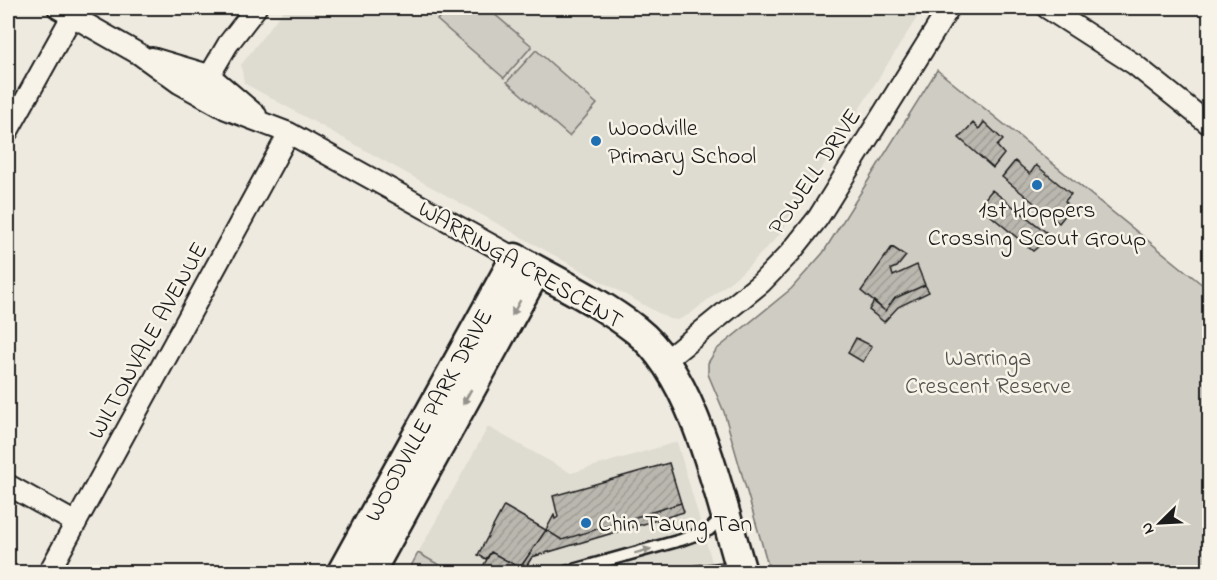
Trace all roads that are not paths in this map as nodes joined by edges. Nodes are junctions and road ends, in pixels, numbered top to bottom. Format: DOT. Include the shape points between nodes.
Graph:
graph roads {
  1 [pos="255,8"];
  2 [pos="949,8"];
  3 [pos="1047,8"];
  4 [pos="65,12"];
  5 [pos="139,54"];
  6 [pos="209,75"];
  7 [pos="199,94"];
  8 [pos="265,122"];
  9 [pos="1209,125"];
  10 [pos="8,131"];
  11 [pos="289,133"];
  12 [pos="526,264"];
  13 [pos="665,361"];
  14 [pos="8,485"];
  15 [pos="724,515"];
  16 [pos="75,523"];
  17 [pos="741,571"];
  18 [pos="50,573"];
  19 [pos="342,573"];
  20 [pos="370,573"];
  21 [pos="566,573"];
  22 [pos="695,573"];
  1 -- 6 [label="street"];
  2 -- 13 [label="street, POWELL DRIVE" via="818,218 791,252 760,283"];
  3 -- 9 [label="street" via="1134,64"];
  4 -- 5 [label="street, WARRINGA CRESCENT"];
  4 -- 10 [label="street"];
  5 -- 6 [label="street, WARRINGA CRESCENT"];
  5 -- 7 [label="street, WARRINGA CRESCENT"];
  6 -- 7 [label="street"];
  6 -- 8 [label="street, WARRINGA CRESCENT"];
  7 -- 8 [label="street, WARRINGA CRESCENT"];
  8 -- 11 [label="street, WARRINGA CRESCENT"];
  11 -- 12 [label="street, WARRINGA CRESCENT"];
  11 -- 16 [label="street, WILTONVALE AVENUE"];
  12 -- 13 [label="street, WARRINGA CRESCENT" via="609,311 637,331"];
  12 -- 19 [label="street, WOODVILLE PARK DRIVE"];
  12 -- 20 [label="street, WOODVILLE PARK DRIVE, one-way"];
  13 -- 15 [label="street, WARRINGA CRESCENT" via="691,410"];
  14 -- 16 [label="street"];
  15 -- 17 [label="street, WARRINGA CRESCENT"];
  21 -- 15 [label="lane, one-way" via="709,530"];
  16 -- 18 [label="street, WILTONVALE AVENUE"];
  17 -- 22 [label="lane" via="721,568"];
}
